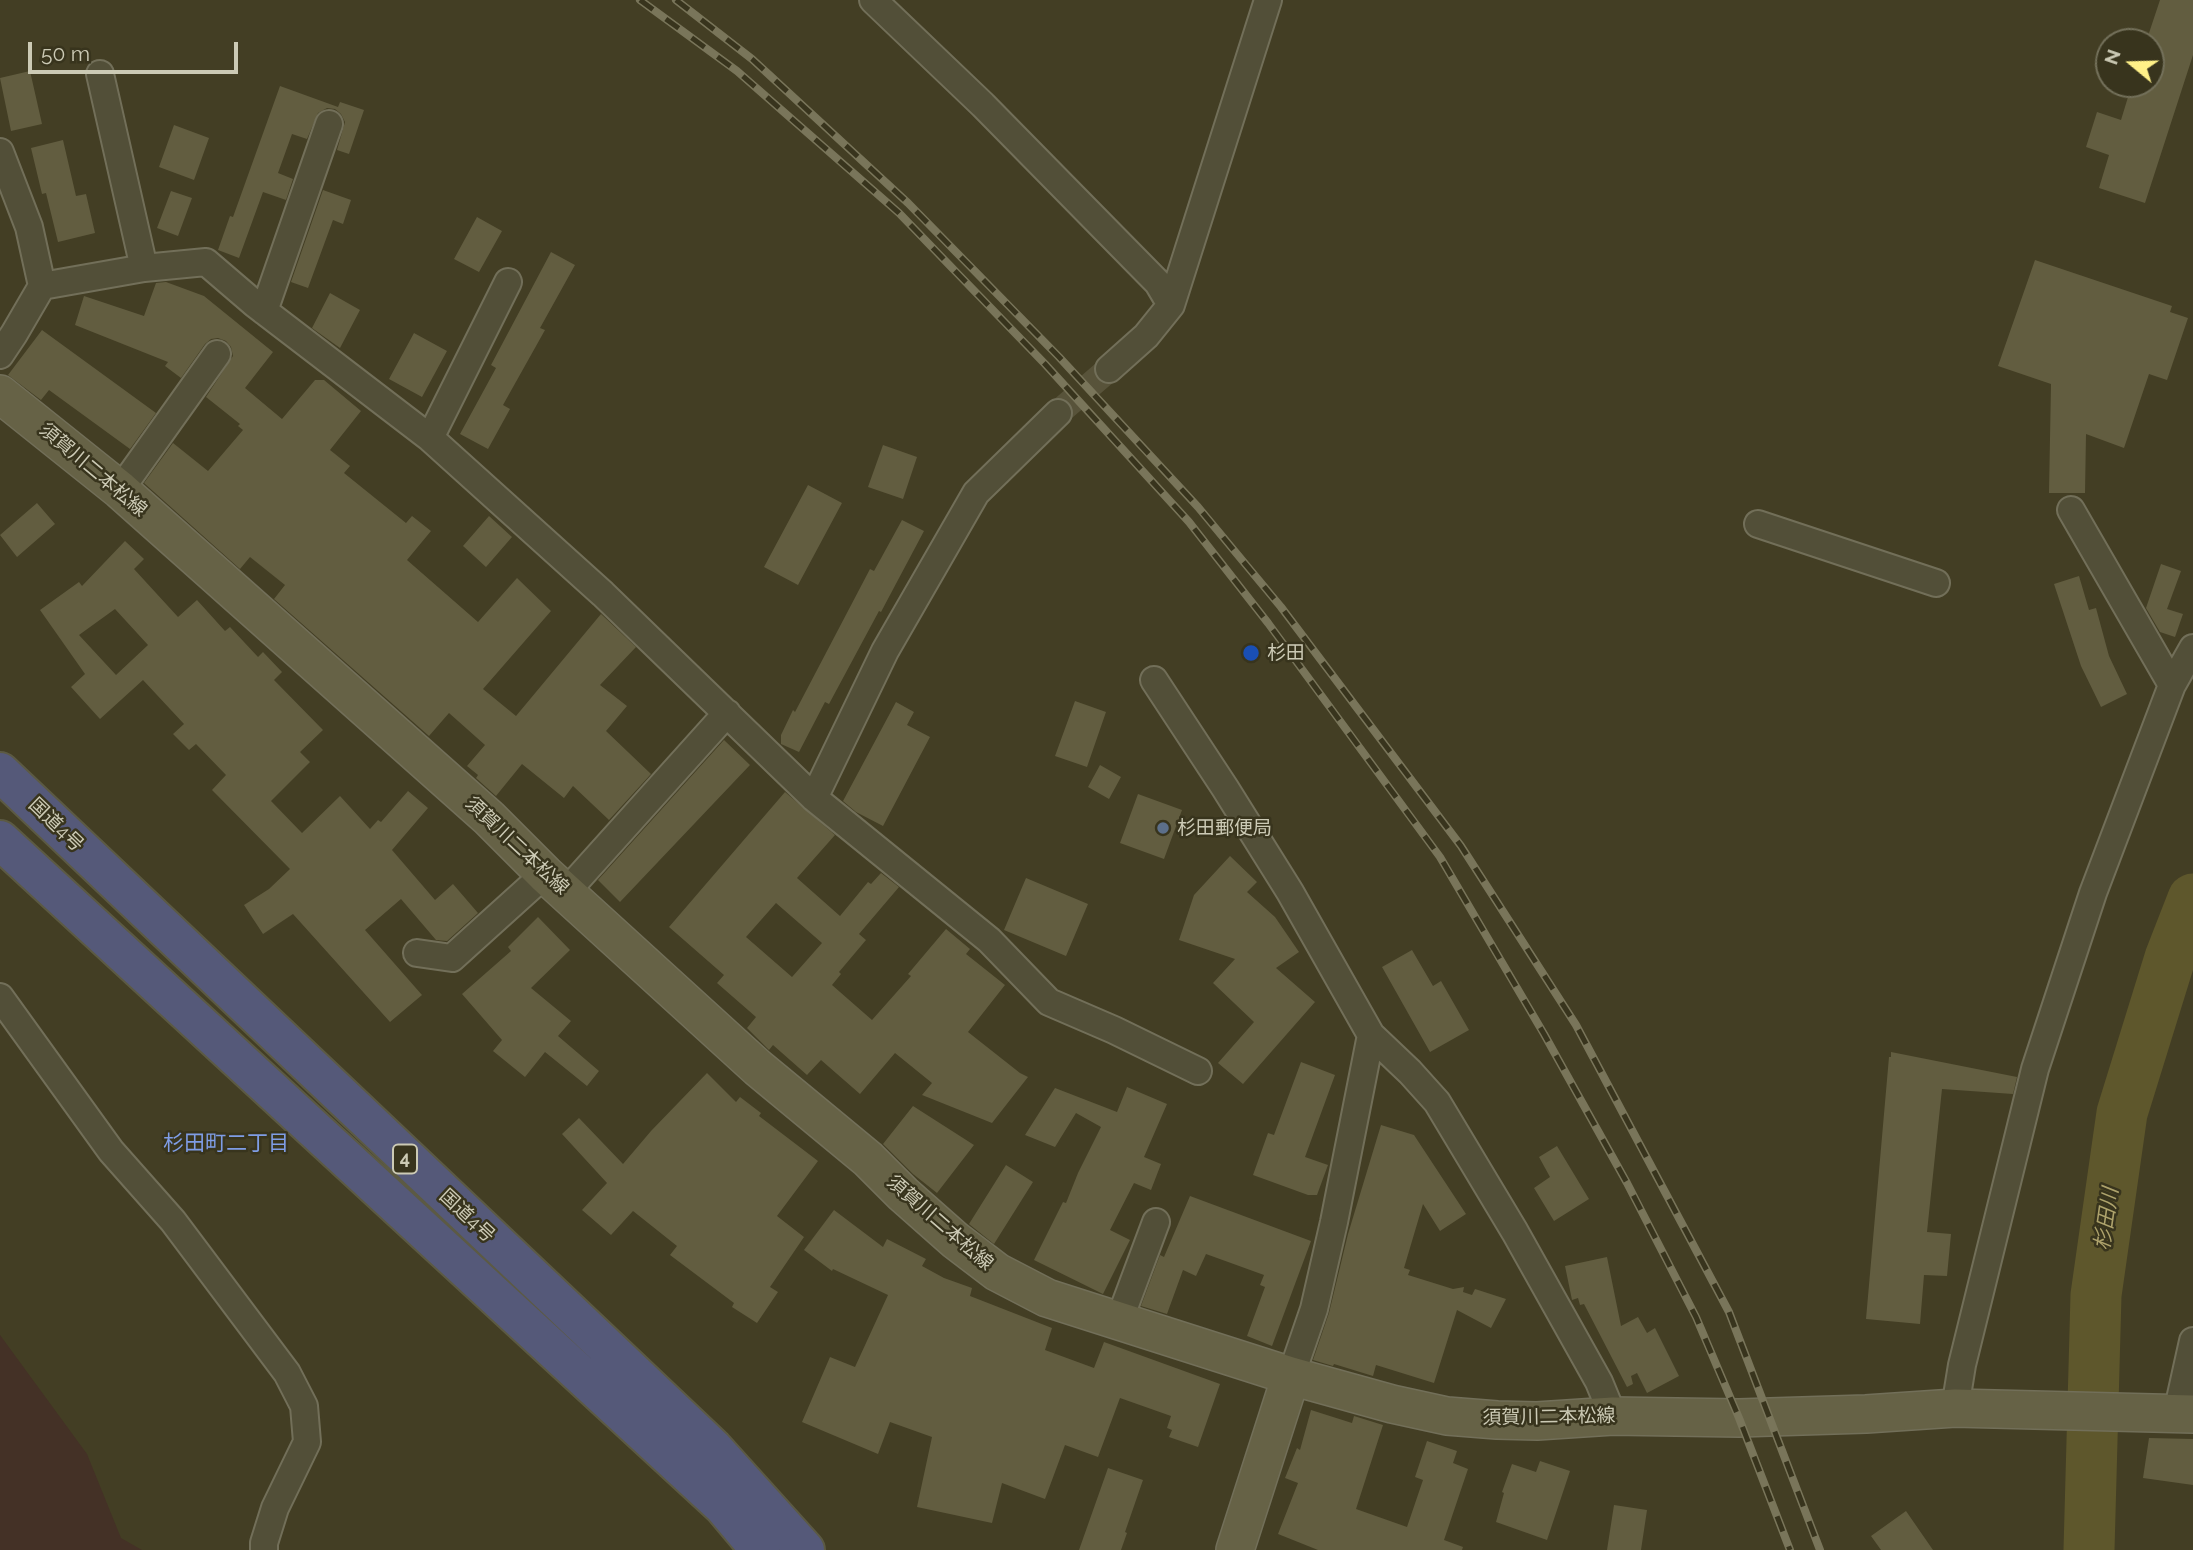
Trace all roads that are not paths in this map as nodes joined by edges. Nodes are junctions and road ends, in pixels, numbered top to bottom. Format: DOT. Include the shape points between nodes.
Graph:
graph roads {
  1 [pos="873,0"];
  2 [pos="1268,0"];
  3 [pos="100,74"];
  4 [pos="328,124"];
  5 [pos="0,152"];
  6 [pos="144,268"];
  7 [pos="508,282"];
  8 [pos="41,286"];
  9 [pos="1171,305"];
  10 [pos="264,311"];
  11 [pos="217,354"];
  12 [pos="0,355"];
  13 [pos="1109,369"];
  14 [pos="0,394"];
  15 [pos="1058,413"];
  16 [pos="430,438"];
  17 [pos="120,490"];
  18 [pos="2071,510"];
  19 [pos="1758,524"];
  20 [pos="1936,583"];
  21 [pos="2193,648"];
  22 [pos="1153,680"];
  23 [pos="2172,685"];
  24 [pos="727,713"];
  25 [pos="0,772"];
  26 [pos="814,797"];
  27 [pos="0,840"];
  28 [pos="555,883"];
  29 [pos="417,953"];
  30 [pos="0,996"];
  31 [pos="1371,1035"];
  32 [pos="1198,1071"];
  33 [pos="1156,1222"];
  34 [pos="1119,1321"];
  35 [pos="2193,1341"];
  36 [pos="1291,1377"];
  37 [pos="1964,1409"];
  38 [pos="2176,1413"];
  39 [pos="1613,1416"];
  40 [pos="264,1550"];
  41 [pos="760,1550"];
  42 [pos="805,1550"];
  43 [pos="1235,1550"];
  1 -- 9 [label="street" via="983,104 1158,283"];
  2 -- 9 [label="street"];
  3 -- 6 [label="street"];
  4 -- 10 [label="street"];
  5 -- 8 [label="street" via="29,227"];
  6 -- 8 [label="street"];
  6 -- 10 [label="street" via="206,262"];
  7 -- 16 [label="street"];
  8 -- 12 [label="street"];
  9 -- 13 [label="street" via="1146,336"];
  10 -- 16 [label="street"];
  11 -- 17 [label="street"];
  14 -- 17 [label="main road, 須賀川二本松線"];
  15 -- 26 [label="street" via="976,493 885,651"];
  16 -- 24 [label="street"];
  17 -- 28 [label="main road, 須賀川二本松線" via="489,818"];
  18 -- 23 [label="street"];
  19 -- 20 [label="street"];
  21 -- 23 [label="street"];
  22 -- 31 [label="street" via="1290,892"];
  23 -- 37 [label="street" via="2093,893 2035,1069 1962,1365"];
  24 -- 26 [label="street"];
  24 -- 28 [label="street"];
  25 -- 42 [label="highway, 国道4号 / 4" via="713,1448"];
  26 -- 32 [label="street" via="989,940 1049,1002"];
  27 -- 41 [label="highway, 国道4号 / 4" via="723,1506"];
  28 -- 29 [label="street" via="452,958"];
  28 -- 34 [label="main road, 須賀川二本松線" via="955,1240 998,1272 1047,1298"];
  30 -- 40 [label="street" via="111,1151 173,1221 287,1373 304,1406 307,1442 275,1508"];
  31 -- 36 [label="street" via="1314,1309"];
  31 -- 39 [label="street" via="1437,1102 1599,1382"];
  33 -- 34 [label="street"];
  34 -- 36 [label="main road, 須賀川二本松線"];
  35 -- 38 [label="street"];
  36 -- 39 [label="main road, 須賀川二本松線" via="1447,1416 1537,1421"];
  36 -- 43 [label="main road"];
  37 -- 38 [label="main road, 須賀川二本松線"];
  37 -- 39 [label="main road, 須賀川二本松線" via="1750,1418"];
}
